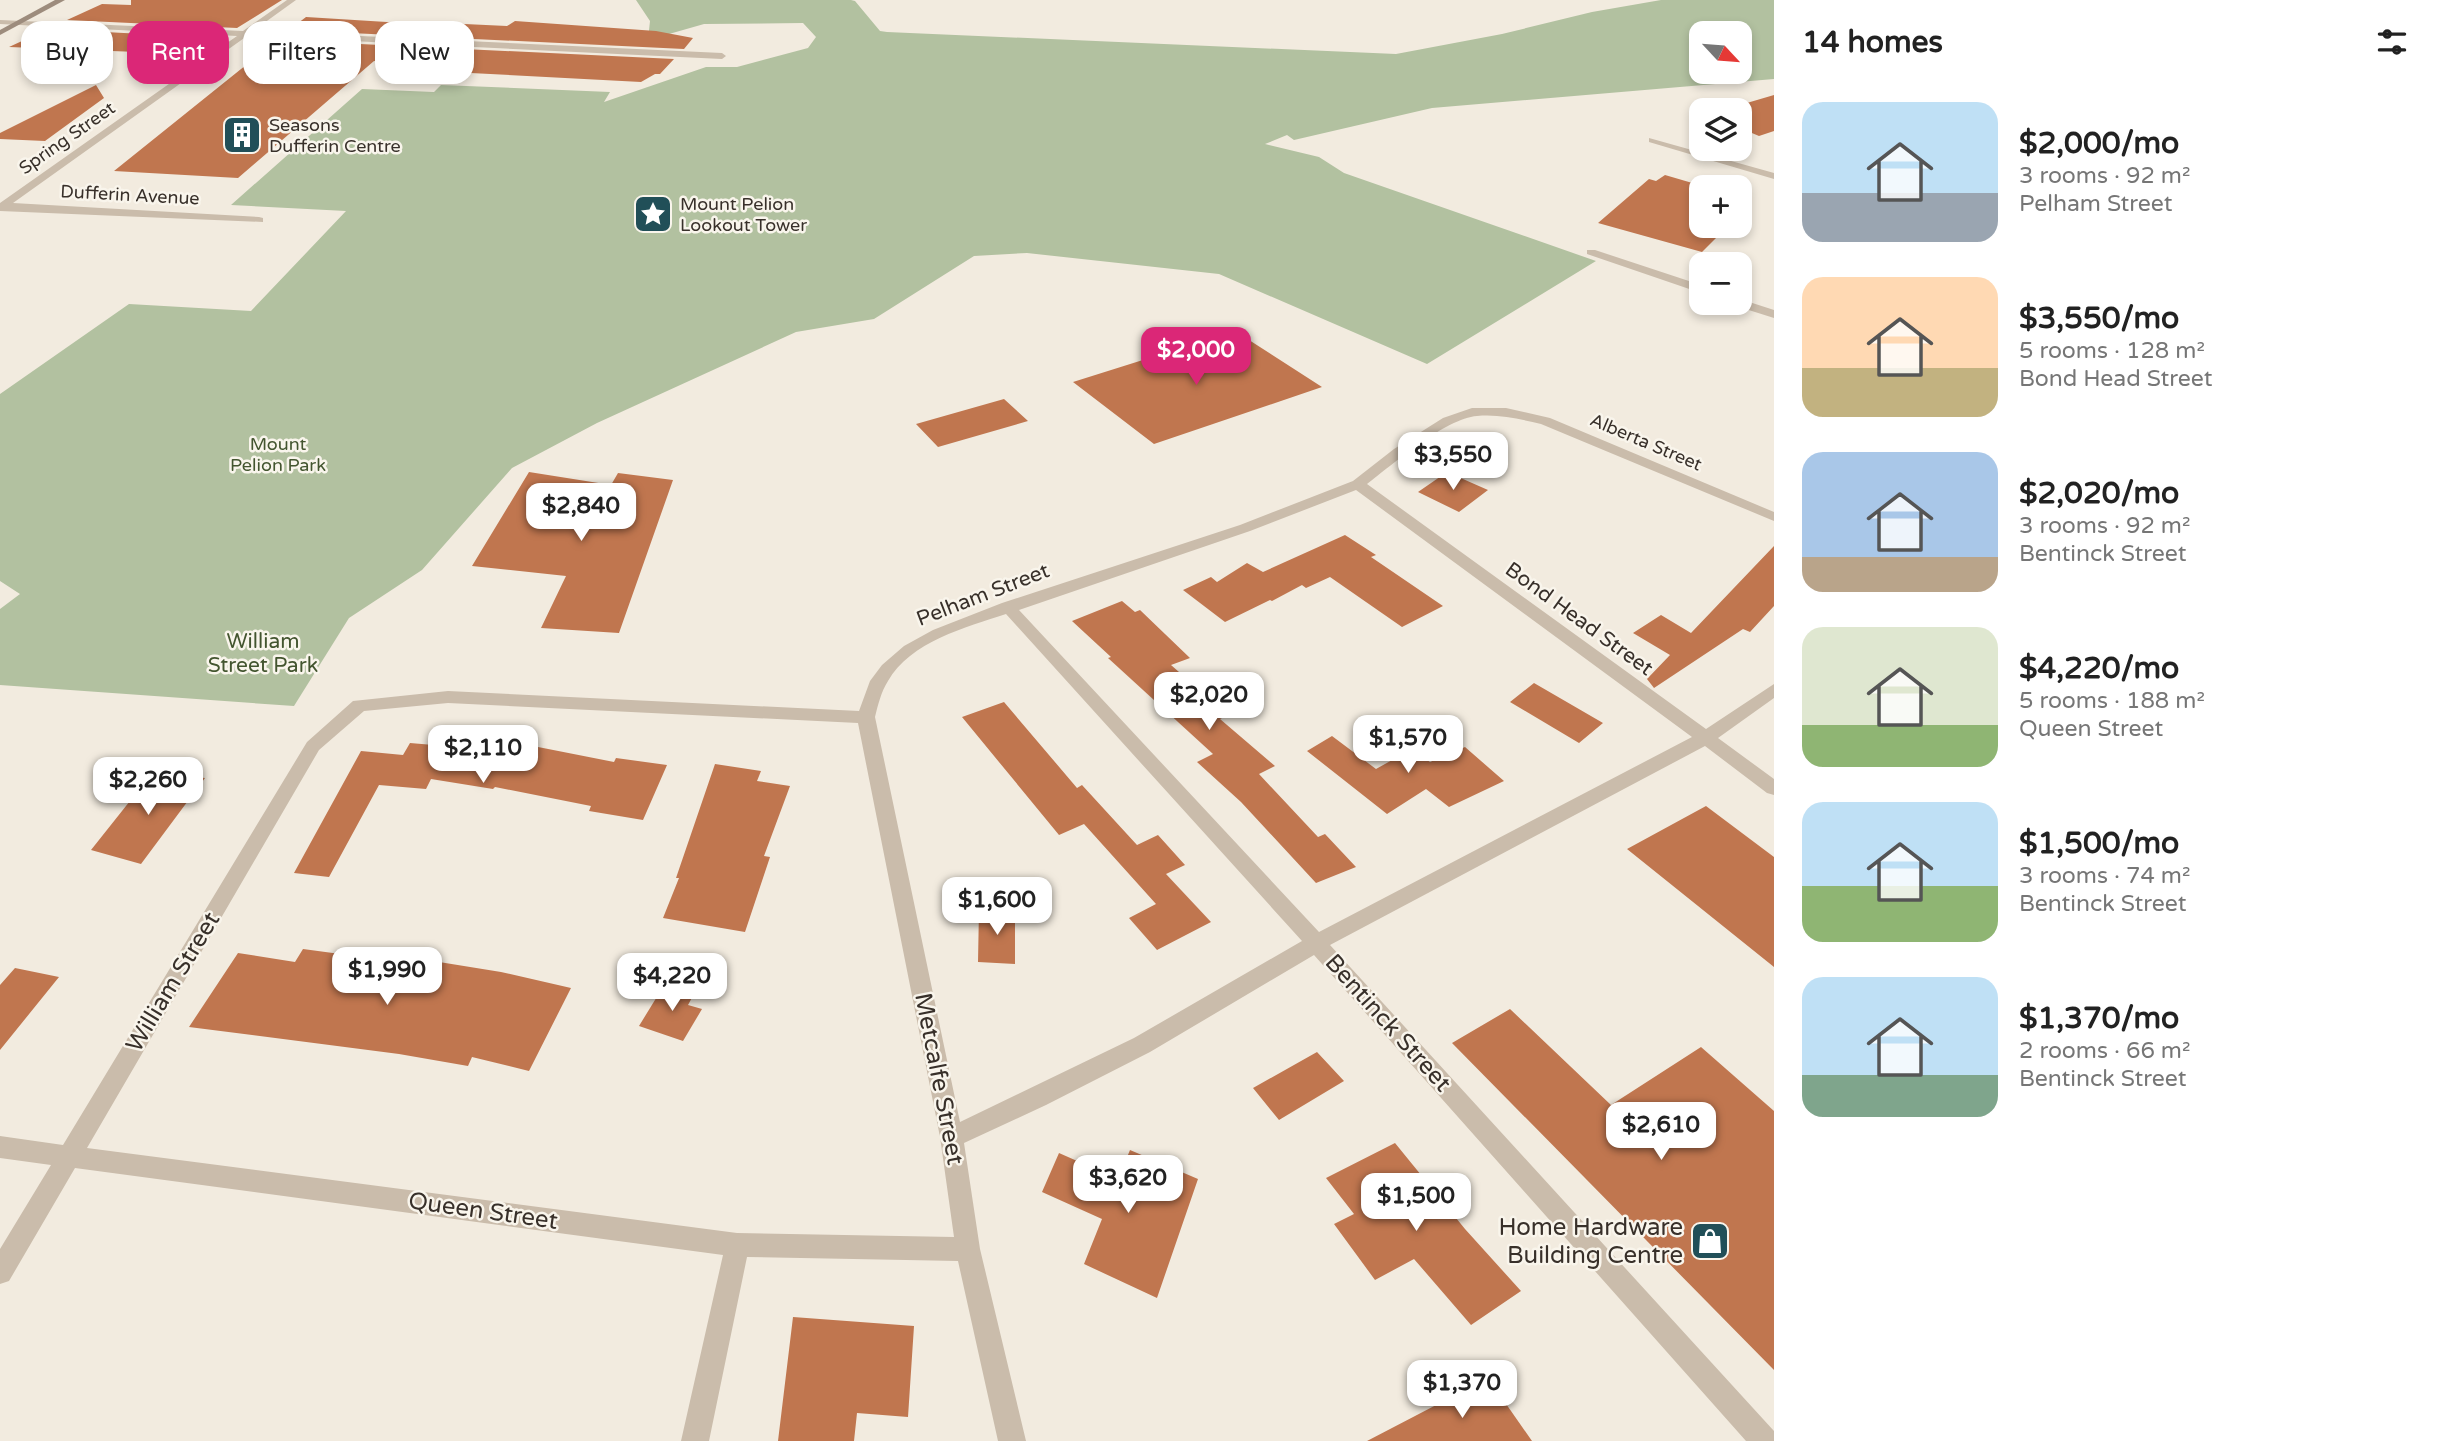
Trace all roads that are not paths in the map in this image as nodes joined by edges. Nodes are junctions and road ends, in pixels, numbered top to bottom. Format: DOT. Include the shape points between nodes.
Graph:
graph roads {
  1 [pos="61,0"];
  2 [pos="292,0"];
  3 [pos="263,21"];
  4 [pos="0,22"];
  5 [pos="19,23"];
  6 [pos="0,33"];
  7 [pos="243,33"];
  8 [pos="243,35"];
  9 [pos="361,39"];
  10 [pos="722,56"];
  11 [pos="1651,140"];
  12 [pos="1774,176"];
  13 [pos="1,207"];
  14 [pos="259,220"];
  15 [pos="1591,252"];
  16 [pos="1689,285"];
  17 [pos="1752,307"];
  18 [pos="1774,314"];
  19 [pos="1500,412"];
  20 [pos="1359,484"];
  21 [pos="1774,517"];
  22 [pos="1008,607"];
  23 [pos="1774,690"];
  24 [pos="866,717"];
  25 [pos="1704,739"];
  26 [pos="1774,788"];
  27 [pos="1316,943"];
  28 [pos="952,1137"];
  29 [pos="0,1147"];
  30 [pos="70,1156"];
  31 [pos="737,1245"];
  32 [pos="968,1249"];
  33 [pos="0,1272"];
  34 [pos="695,1441"];
  35 [pos="1012,1441"];
  36 [pos="1765,1441"];
  1 -- 5 [label="street"];
  2 -- 3 [label="street, Spring Street"];
  4 -- 5 [label="street"];
  5 -- 6 [label="street"];
  5 -- 7 [label="street"];
  8 -- 13 [label="street, Spring Street"];
  9 -- 10 [label="street"];
  11 -- 12 [label="street"];
  13 -- 14 [label="street, Dufferin Avenue"];
  15 -- 16 [label="street"];
  17 -- 18 [label="street"];
  19 -- 20 [label="street, Pelham Street" via="1472,412 1448,421"];
  19 -- 21 [label="street, Alberta Street" via="1545,421"];
  20 -- 22 [label="street, Pelham Street" via="1245,528"];
  20 -- 25 [label="street, Bond Head Street"];
  22 -- 24 [label="street, Pelham Street" via="957,625 888,664 872,693"];
  22 -- 27 [label="street, Bentinck Street"];
  23 -- 25 [label="street"];
  24 -- 28 [label="street, Metcalfe Street"];
  24 -- 30 [label="street, William Street" via="448,697 359,705 313,746"];
  25 -- 26 [label="street, Bond Head Street"];
  25 -- 27 [label="street"];
  27 -- 28 [label="street" via="1142,1045"];
  27 -- 36 [label="street, Bentinck Street"];
  28 -- 32 [label="street, Metcalfe Street"];
  29 -- 30 [label="street, Queen Street"];
  30 -- 31 [label="street, Queen Street"];
  30 -- 33 [label="street, William Street"];
  31 -- 32 [label="street, Queen Street"];
  31 -- 34 [label="street"];
  32 -- 35 [label="street, Metcalfe Street"];
}
